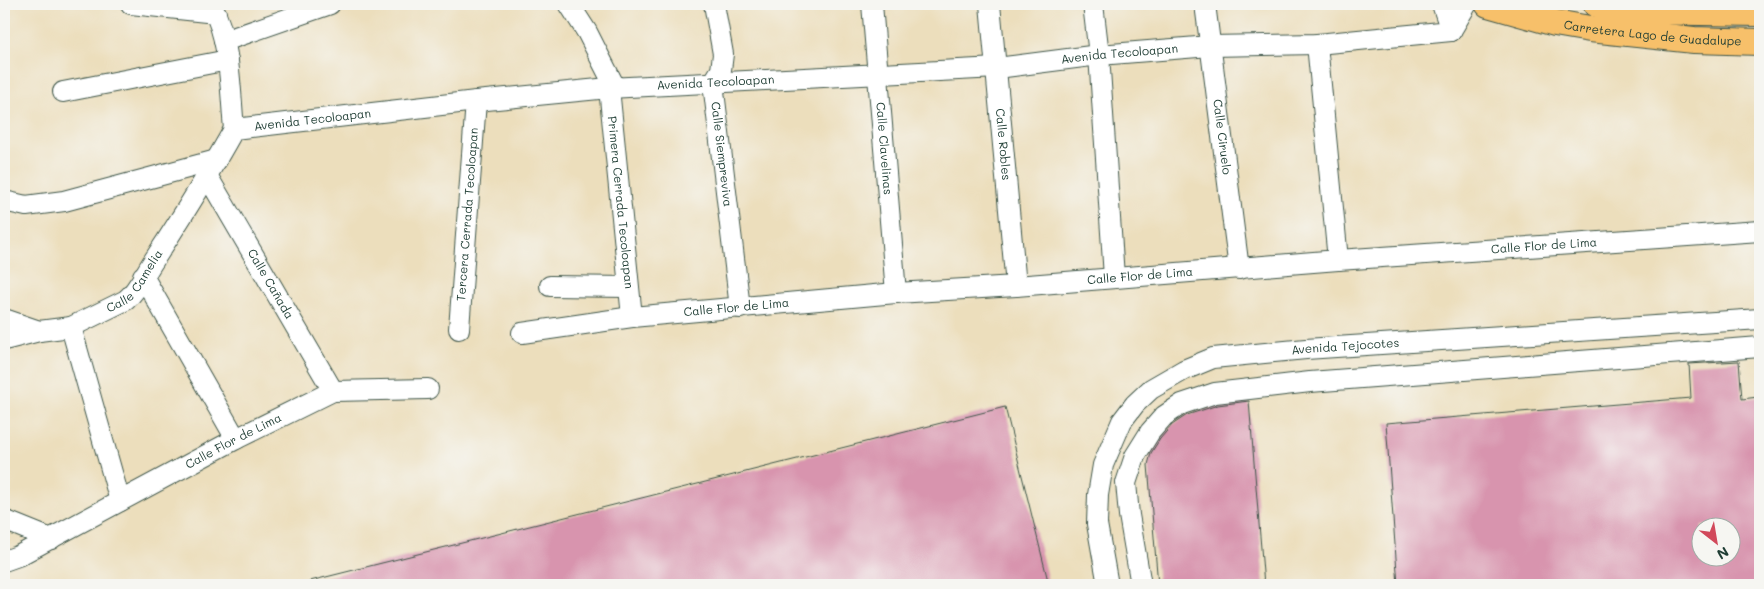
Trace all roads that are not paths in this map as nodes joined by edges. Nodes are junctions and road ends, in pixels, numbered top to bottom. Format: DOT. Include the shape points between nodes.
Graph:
graph roads {
  1 [pos="130,4"];
  2 [pos="330,4"];
  3 [pos="569,4"];
  4 [pos="714,4"];
  5 [pos="872,4"];
  6 [pos="990,4"];
  7 [pos="1093,4"];
  8 [pos="1205,4"];
  9 [pos="1442,4"];
  10 [pos="1467,4"];
  11 [pos="1488,4"];
  12 [pos="1596,4"];
  13 [pos="214,9"];
  14 [pos="1760,13"];
  15 [pos="1451,31"];
  16 [pos="1760,42"];
  17 [pos="1317,44"];
  18 [pos="1210,46"];
  19 [pos="226,51"];
  20 [pos="1098,55"];
  21 [pos="997,68"];
  22 [pos="877,73"];
  23 [pos="713,83"];
  24 [pos="612,88"];
  25 [pos="63,92"];
  26 [pos="476,101"];
  27 [pos="234,129"];
  28 [pos="213,168"];
  29 [pos="4,201"];
  30 [pos="1760,231"];
  31 [pos="1338,260"];
  32 [pos="1239,269"];
  33 [pos="143,276"];
  34 [pos="1114,277"];
  35 [pos="550,286"];
  36 [pos="1016,286"];
  37 [pos="628,287"];
  38 [pos="896,293"];
  39 [pos="740,308"];
  40 [pos="632,317"];
  41 [pos="4,319"];
  42 [pos="1760,319"];
  43 [pos="71,327"];
  44 [pos="459,329"];
  45 [pos="39,331"];
  46 [pos="522,333"];
  47 [pos="4,340"];
  48 [pos="1760,347"];
  49 [pos="428,389"];
  50 [pos="333,391"];
  51 [pos="236,438"];
  52 [pos="120,501"];
  53 [pos="4,520"];
  54 [pos="50,539"];
  55 [pos="4,561"];
  56 [pos="1108,585"];
  57 [pos="1141,585"];
  1 -- 13 [label="street"];
  2 -- 19 [label="street"];
  3 -- 24 [label="street" via="587,32"];
  4 -- 23 [label="street, Calle Siempreviva" via="722,54 721,70"];
  5 -- 22 [label="street, Calle Clavelinas"];
  6 -- 21 [label="street, Calle Robles"];
  7 -- 20 [label="street"];
  8 -- 18 [label="street, Calle Ciruelo"];
  9 -- 15 [label="street"];
  10 -- 15 [label="street"];
  11 -- 16 [label="main road, Carretera Lago de Guadalupe" via="1590,30 1694,40"];
  12 -- 14 [label="main road, Carretera Lago de Guadalupe" via="1639,11"];
  13 -- 19 [label="street"];
  15 -- 17 [label="street, Avenida Tecoloapan"];
  17 -- 18 [label="street, Avenida Tecoloapan"];
  17 -- 31 [label="street"];
  18 -- 20 [label="street, Avenida Tecoloapan"];
  18 -- 32 [label="street, Calle Ciruelo"];
  19 -- 25 [label="street"];
  19 -- 27 [label="street"];
  20 -- 21 [label="street, Avenida Tecoloapan"];
  20 -- 34 [label="street"];
  21 -- 22 [label="street, Avenida Tecoloapan"];
  21 -- 36 [label="street, Calle Robles"];
  22 -- 23 [label="street, Avenida Tecoloapan"];
  22 -- 38 [label="street, Calle Clavelinas"];
  23 -- 24 [label="street, Avenida Tecoloapan"];
  23 -- 39 [label="street, Calle Siempreviva"];
  24 -- 26 [label="street, Avenida Tecoloapan"];
  24 -- 37 [label="street, Primera Cerrada Tecoloapan"];
  26 -- 27 [label="street, Avenida Tecoloapan"];
  26 -- 44 [label="street, Tercera Cerrada Tecoloapan"];
  27 -- 28 [label="street"];
  28 -- 29 [label="street" via="64,201 26,206"];
  28 -- 33 [label="street, Calle Camelia"];
  28 -- 50 [label="street, Calle Cañada"];
  30 -- 31 [label="street, Calle Flor de Lima"];
  31 -- 32 [label="street, Calle Flor de Lima"];
  32 -- 34 [label="street, Calle Flor de Lima"];
  33 -- 43 [label="street, Calle Camelia" via="126,300"];
  33 -- 51 [label="street"];
  34 -- 36 [label="street, Calle Flor de Lima"];
  35 -- 37 [label="street"];
  36 -- 38 [label="street, Calle Flor de Lima"];
  37 -- 40 [label="street, Primera Cerrada Tecoloapan"];
  38 -- 39 [label="street, Calle Flor de Lima"];
  39 -- 40 [label="street, Calle Flor de Lima"];
  40 -- 46 [label="street, Calle Flor de Lima"];
  41 -- 45 [label="street"];
  42 -- 56 [label="street, Avenida Tejocotes" via="1316,348 1213,358 1151,389 1122,421 1115,435 1104,464 1098,495 1097,524"];
  43 -- 45 [label="street, Calle Camelia"];
  43 -- 52 [label="street"];
  45 -- 47 [label="street, Calle Camelia"];
  48 -- 57 [label="street" via="1310,382 1215,393 1182,404 1164,416 1150,432 1135,456 1126,483"];
  49 -- 50 [label="street, Calle Flor de Lima"];
  50 -- 51 [label="street, Calle Flor de Lima"];
  51 -- 52 [label="street, Calle Flor de Lima"];
  52 -- 54 [label="street, Calle Flor de Lima"];
  53 -- 54 [label="street"];
  54 -- 55 [label="street, Calle Flor de Lima"];
}
